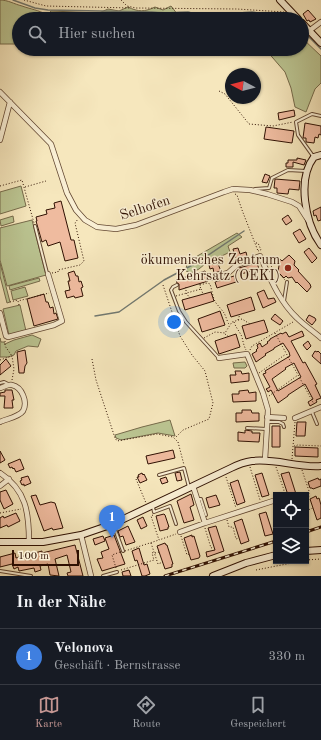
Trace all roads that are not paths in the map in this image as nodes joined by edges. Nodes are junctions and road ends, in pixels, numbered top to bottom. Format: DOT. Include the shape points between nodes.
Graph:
graph roads {
  1 [pos="280,0"];
  2 [pos="292,12"];
  3 [pos="321,22"];
  4 [pos="309,30"];
  5 [pos="321,43"];
  6 [pos="1,94"];
  7 [pos="10,102"];
  8 [pos="321,116"];
  9 [pos="0,140"];
  10 [pos="321,155"];
  11 [pos="314,157"];
  12 [pos="307,171"];
  13 [pos="250,190"];
  14 [pos="310,221"];
  15 [pos="35,226"];
  16 [pos="321,244"];
  17 [pos="48,274"];
  18 [pos="210,278"];
  19 [pos="287,282"];
  20 [pos="177,285"];
  21 [pos="283,302"];
  22 [pos="0,313"];
  23 [pos="321,338"];
  24 [pos="219,358"];
  25 [pos="0,383"];
  26 [pos="10,385"];
  27 [pos="0,388"];
  28 [pos="319,408"];
  29 [pos="311,411"];
  30 [pos="284,418"];
  31 [pos="296,418"];
  32 [pos="267,420"];
  33 [pos="0,422"];
  34 [pos="317,424"];
  35 [pos="284,427"];
  36 [pos="247,428"];
  37 [pos="266,429"];
  38 [pos="265,460"];
  39 [pos="321,466"];
  40 [pos="0,472"];
  41 [pos="159,475"];
  42 [pos="9,479"];
  43 [pos="0,486"];
  44 [pos="191,487"];
  45 [pos="197,499"];
  46 [pos="273,501"];
  47 [pos="151,508"];
  48 [pos="206,515"];
  49 [pos="204,523"];
  50 [pos="113,524"];
  51 [pos="176,524"];
  52 [pos="180,532"];
  53 [pos="81,535"];
  54 [pos="0,542"];
  55 [pos="30,542"];
  56 [pos="321,550"];
  57 [pos="123,551"];
  58 [pos="309,551"];
  59 [pos="273,556"];
  60 [pos="0,571"];
  61 [pos="117,572"];
  62 [pos="31,576"];
  63 [pos="91,576"];
  64 [pos="103,576"];
  65 [pos="213,576"];
  1 -- 2 [label="street"];
  3 -- 4 [label="street"];
  4 -- 5 [label="street"];
  6 -- 7 [label="street, Selhofen"];
  7 -- 9 [label="street"];
  7 -- 13 [label="street, Selhofen" via="51,144 67,193 76,210 90,224 102,228 126,227 233,189"];
  8 -- 11 [label="lane" via="312,114 296,122 298,135"];
  10 -- 11 [label="street"];
  11 -- 12 [label="street"];
  12 -- 13 [label="lane" via="288,170 272,178 269,188"];
  12 -- 14 [label="street" via="304,189"];
  13 -- 14 [label="street, Selhofen" via="292,202 299,206"];
  14 -- 16 [label="street"];
  15 -- 17 [label="lane"];
  17 -- 22 [label="street" via="62,321 8,338"];
  18 -- 21 [label="street" via="228,273 237,264 260,256"];
  19 -- 21 [label="lane"];
  20 -- 24 [label="lane" via="172,288 179,311"];
  21 -- 23 [label="street" via="298,319"];
  24 -- 32 [label="street" via="247,354 265,392"];
  25 -- 26 [label="lane"];
  26 -- 27 [label="street"];
  26 -- 33 [label="street" via="22,392 24,408 21,413"];
  28 -- 29 [label="street"];
  29 -- 31 [label="street"];
  29 -- 34 [label="lane"];
  30 -- 32 [label="street"];
  32 -- 35 [label="lane" via="279,422"];
  32 -- 37 [label="street"];
  36 -- 37 [label="lane"];
  37 -- 38 [label="street"];
  38 -- 39 [label="street" via="301,466"];
  38 -- 44 [label="street" via="248,462"];
  40 -- 42 [label="street"];
  41 -- 44 [label="lane" via="184,468"];
  42 -- 43 [label="street"];
  42 -- 55 [label="street" via="22,496 27,509"];
  44 -- 45 [label="street"];
  44 -- 47 [label="street"];
  45 -- 48 [label="lane" via="201,499"];
  45 -- 49 [label="street"];
  46 -- 49 [label="street"];
  47 -- 50 [label="street"];
  47 -- 51 [label="lane" via="170,506"];
  49 -- 52 [label="street"];
  50 -- 53 [label="street"];
  50 -- 57 [label="lane"];
  53 -- 55 [label="street"];
  53 -- 63 [label="street"];
  54 -- 55 [label="street"];
  56 -- 58 [label="street"];
  59 -- 65 [label="street"];
  60 -- 62 [label="lane"];
  61 -- 64 [label="lane"];
}
